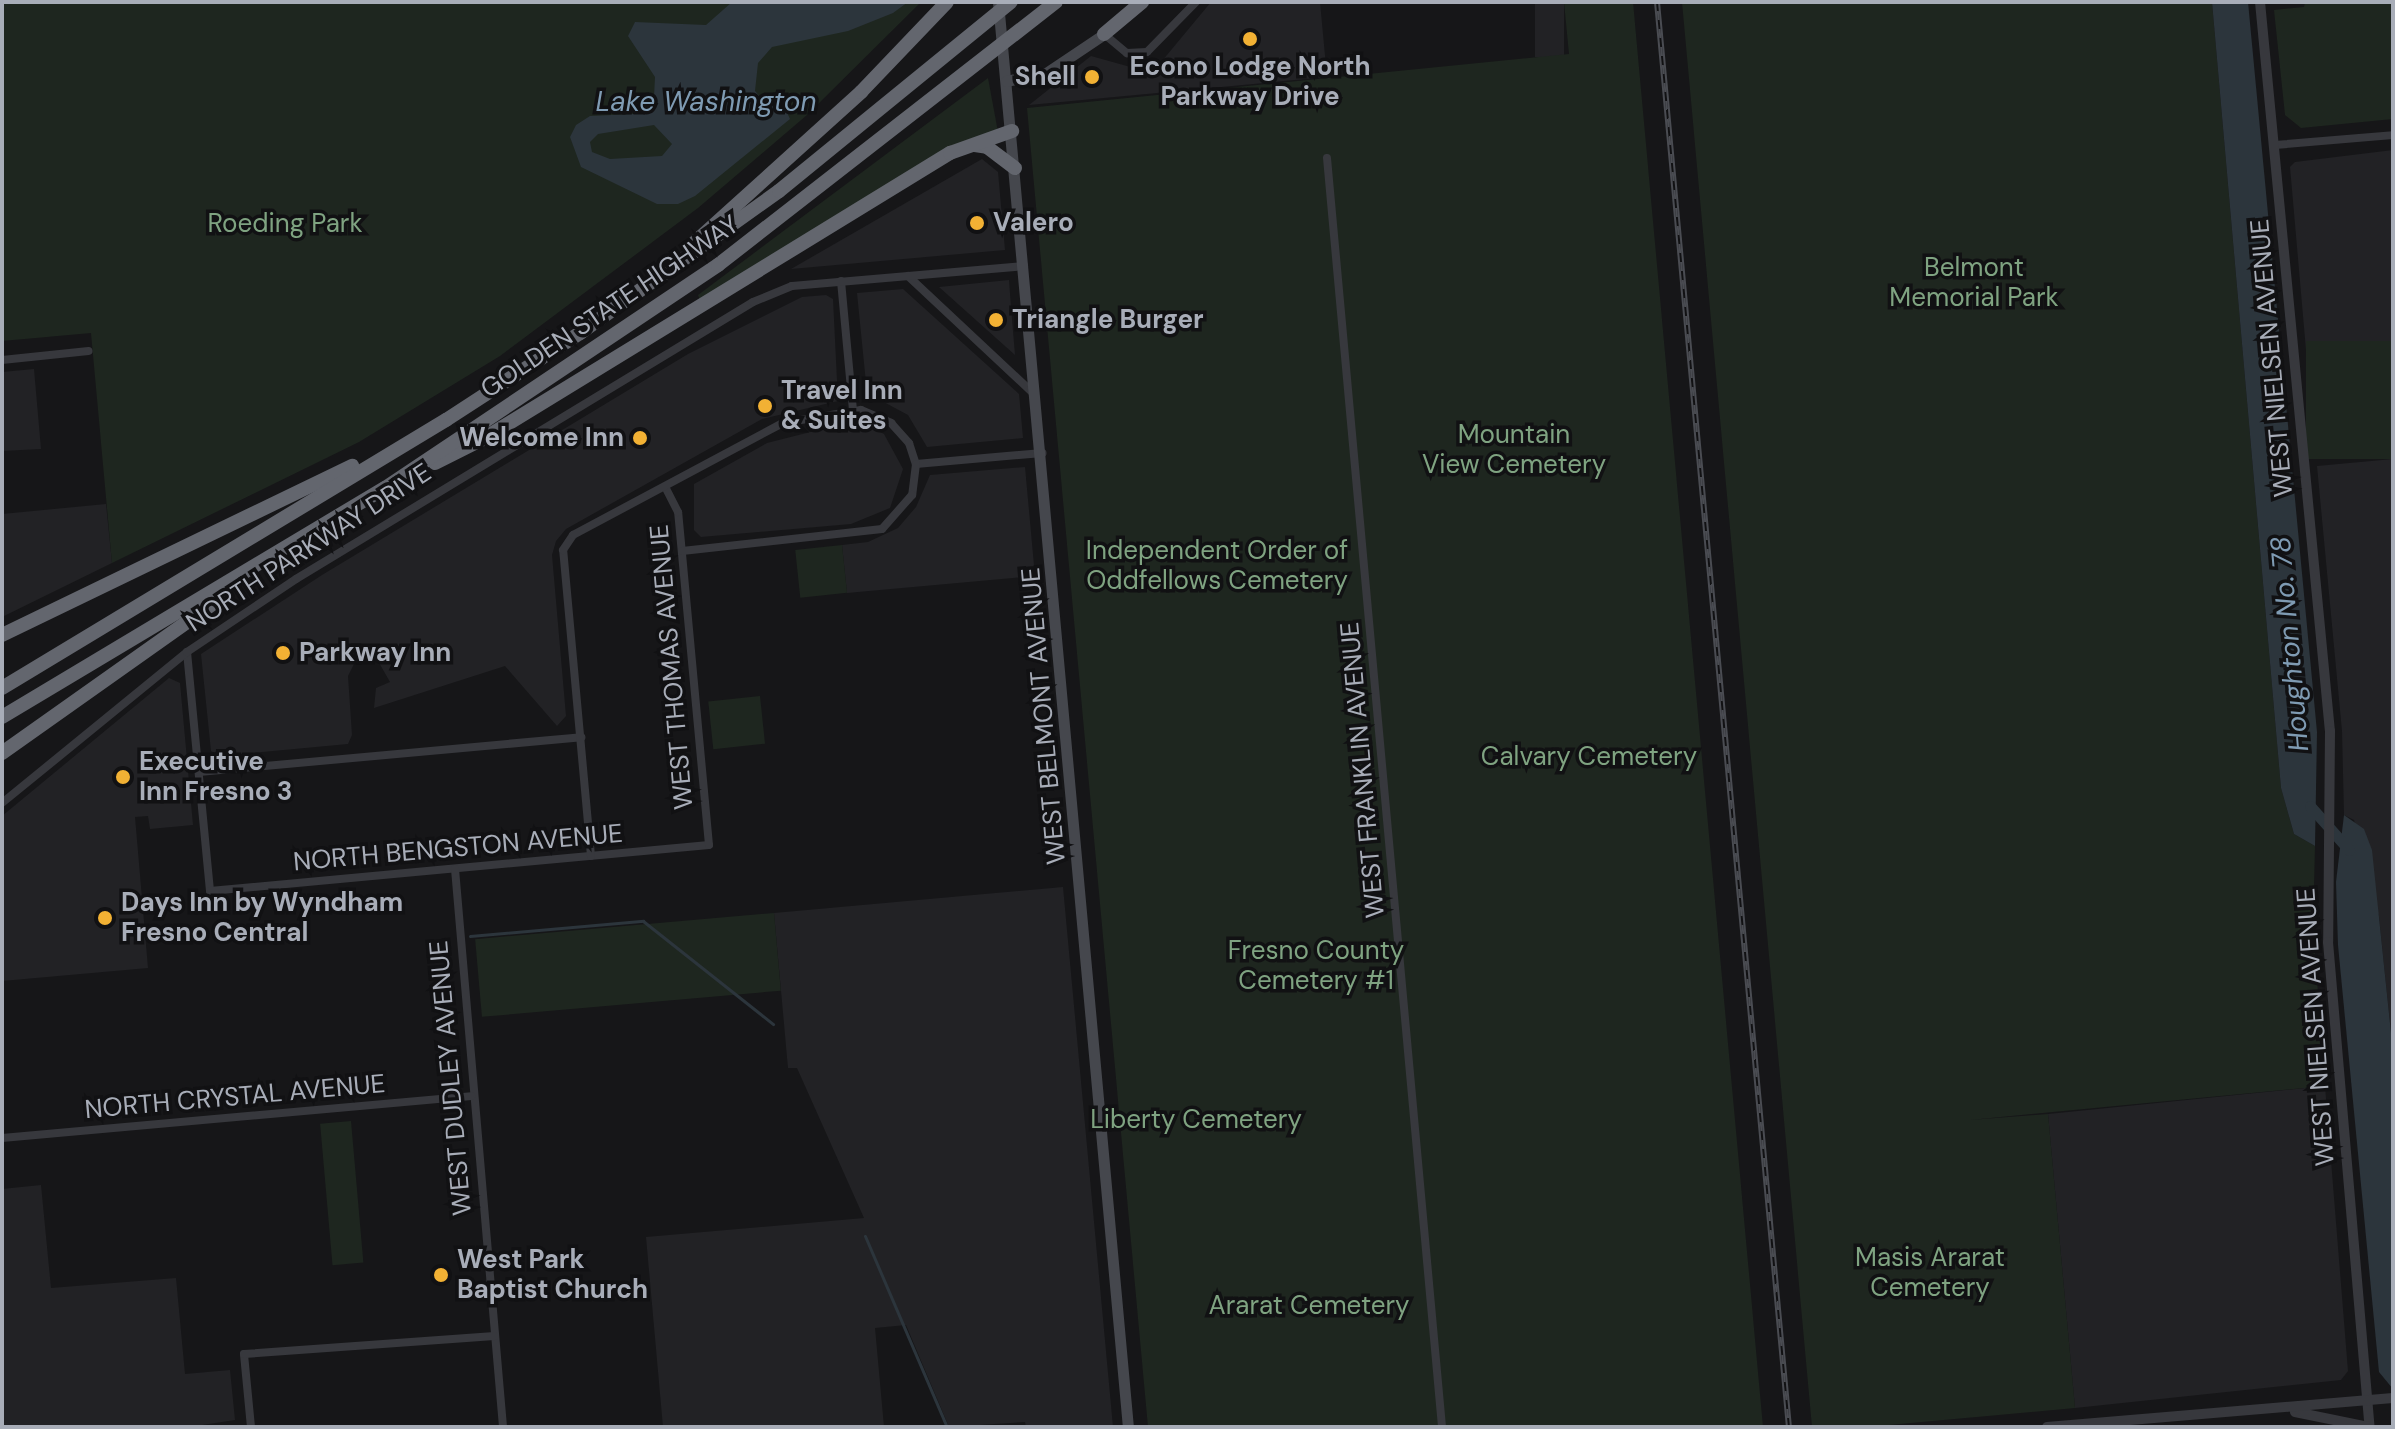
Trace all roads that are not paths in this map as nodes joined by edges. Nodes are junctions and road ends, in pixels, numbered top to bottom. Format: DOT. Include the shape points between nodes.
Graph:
graph roads {
  1 [pos="947,2"];
  2 [pos="998,2"];
  3 [pos="1011,2"];
  4 [pos="1056,2"];
  5 [pos="1142,2"];
  6 [pos="1196,2"];
  7 [pos="2260,2"];
  8 [pos="1104,34"];
  9 [pos="1006,81"];
  10 [pos="1012,131"];
  11 [pos="2393,135"];
  12 [pos="970,145"];
  13 [pos="2275,145"];
  14 [pos="1327,158"];
  15 [pos="1015,168"];
  16 [pos="1025,266"];
  17 [pos="663,275"];
  18 [pos="908,276"];
  19 [pos="841,281"];
  20 [pos="89,351"];
  21 [pos="2,360"];
  22 [pos="1038,398"];
  23 [pos="853,410"];
  24 [pos="446,420"];
  25 [pos="1043,453"];
  26 [pos="916,464"];
  27 [pos="385,488"];
  28 [pos="666,488"];
  29 [pos="682,551"];
  30 [pos="229,580"];
  31 [pos="2,635"];
  32 [pos="187,652"];
  33 [pos="2,688"];
  34 [pos="2,717"];
  35 [pos="581,737"];
  36 [pos="2,753"];
  37 [pos="199,772"];
  38 [pos="2,803"];
  39 [pos="709,845"];
  40 [pos="591,856"];
  41 [pos="455,869"];
  42 [pos="471,1096"];
  43 [pos="2,1138"];
  44 [pos="494,1336"];
  45 [pos="2393,1398"];
  46 [pos="2368,1400"];
  47 [pos="2261,1410"];
  48 [pos="251,1427"];
  49 [pos="503,1427"];
  50 [pos="1128,1427"];
  51 [pos="1442,1427"];
  52 [pos="2047,1427"];
  53 [pos="2370,1427"];
  1 -- 17 [label="highway" via="861,92"];
  2 -- 9 [label="main road, WEST BELMONT AVENUE"];
  3 -- 17 [label="highway, GOLDEN STATE HIGHWAY" via="779,191"];
  4 -- 27 [label="highway, GOLDEN STATE HIGHWAY" via="718,265"];
  5 -- 8 [label="highway"];
  6 -- 8 [label="street" via="1147,52 1130,55"];
  7 -- 13 [label="street, WEST NIELSEN AVENUE"];
  8 -- 9 [label="main road" via="1046,73"];
  9 -- 10 [label="main road, WEST BELMONT AVENUE"];
  10 -- 12 [label="highway"];
  10 -- 15 [label="main road, WEST BELMONT AVENUE"];
  11 -- 13 [label="street"];
  12 -- 15 [label="highway" via="987,147"];
  12 -- 27 [label="highway" via="611,356 483,439"];
  13 -- 46 [label="street, WEST NIELSEN AVENUE" via="2330,731 2328,942"];
  14 -- 51 [label="street, WEST FRANKLIN AVENUE"];
  15 -- 16 [label="main road, WEST BELMONT AVENUE"];
  16 -- 18 [label="street, NORTH PARKWAY DRIVE"];
  16 -- 22 [label="main road, WEST BELMONT AVENUE"];
  17 -- 24 [label="highway, GOLDEN STATE HIGHWAY"];
  18 -- 19 [label="street, NORTH PARKWAY DRIVE"];
  18 -- 22 [label="street"];
  19 -- 23 [label="street"];
  19 -- 32 [label="street, NORTH PARKWAY DRIVE" via="792,286 753,302 299,577"];
  20 -- 21 [label="street"];
  22 -- 25 [label="main road, WEST BELMONT AVENUE"];
  23 -- 26 [label="street" via="891,423 909,443"];
  23 -- 28 [label="street" via="761,430"];
  24 -- 31 [label="highway"];
  24 -- 33 [label="highway, GOLDEN STATE HIGHWAY"];
  25 -- 26 [label="street"];
  25 -- 50 [label="main road, WEST BELMONT AVENUE"];
  26 -- 29 [label="street" via="907,505 874,532"];
  27 -- 30 [label="highway, GOLDEN STATE HIGHWAY"];
  28 -- 29 [label="street, WEST THOMAS AVENUE" via="678,512"];
  28 -- 35 [label="street" via="573,535 563,550"];
  29 -- 39 [label="street, WEST THOMAS AVENUE"];
  30 -- 34 [label="highway, GOLDEN STATE HIGHWAY"];
  30 -- 36 [label="highway" via="214,603"];
  32 -- 37 [label="street"];
  32 -- 38 [label="street, NORTH PARKWAY DRIVE"];
  35 -- 37 [label="street"];
  35 -- 40 [label="street"];
  37 -- 41 [label="street, NORTH BENGSTON AVENUE" via="210,891"];
  39 -- 40 [label="street, NORTH BENGSTON AVENUE"];
  40 -- 41 [label="street, NORTH BENGSTON AVENUE"];
  41 -- 42 [label="street, WEST DUDLEY AVENUE"];
  42 -- 43 [label="street, NORTH CRYSTAL AVENUE"];
  42 -- 44 [label="street, WEST DUDLEY AVENUE"];
  44 -- 48 [label="street" via="244,1354"];
  44 -- 49 [label="street, WEST DUDLEY AVENUE"];
  45 -- 46 [label="street"];
  46 -- 47 [label="street"];
  46 -- 53 [label="street, WEST NIELSEN AVENUE"];
  47 -- 52 [label="street"];
  47 -- 53 [label="street" via="2320,1413"];
}
